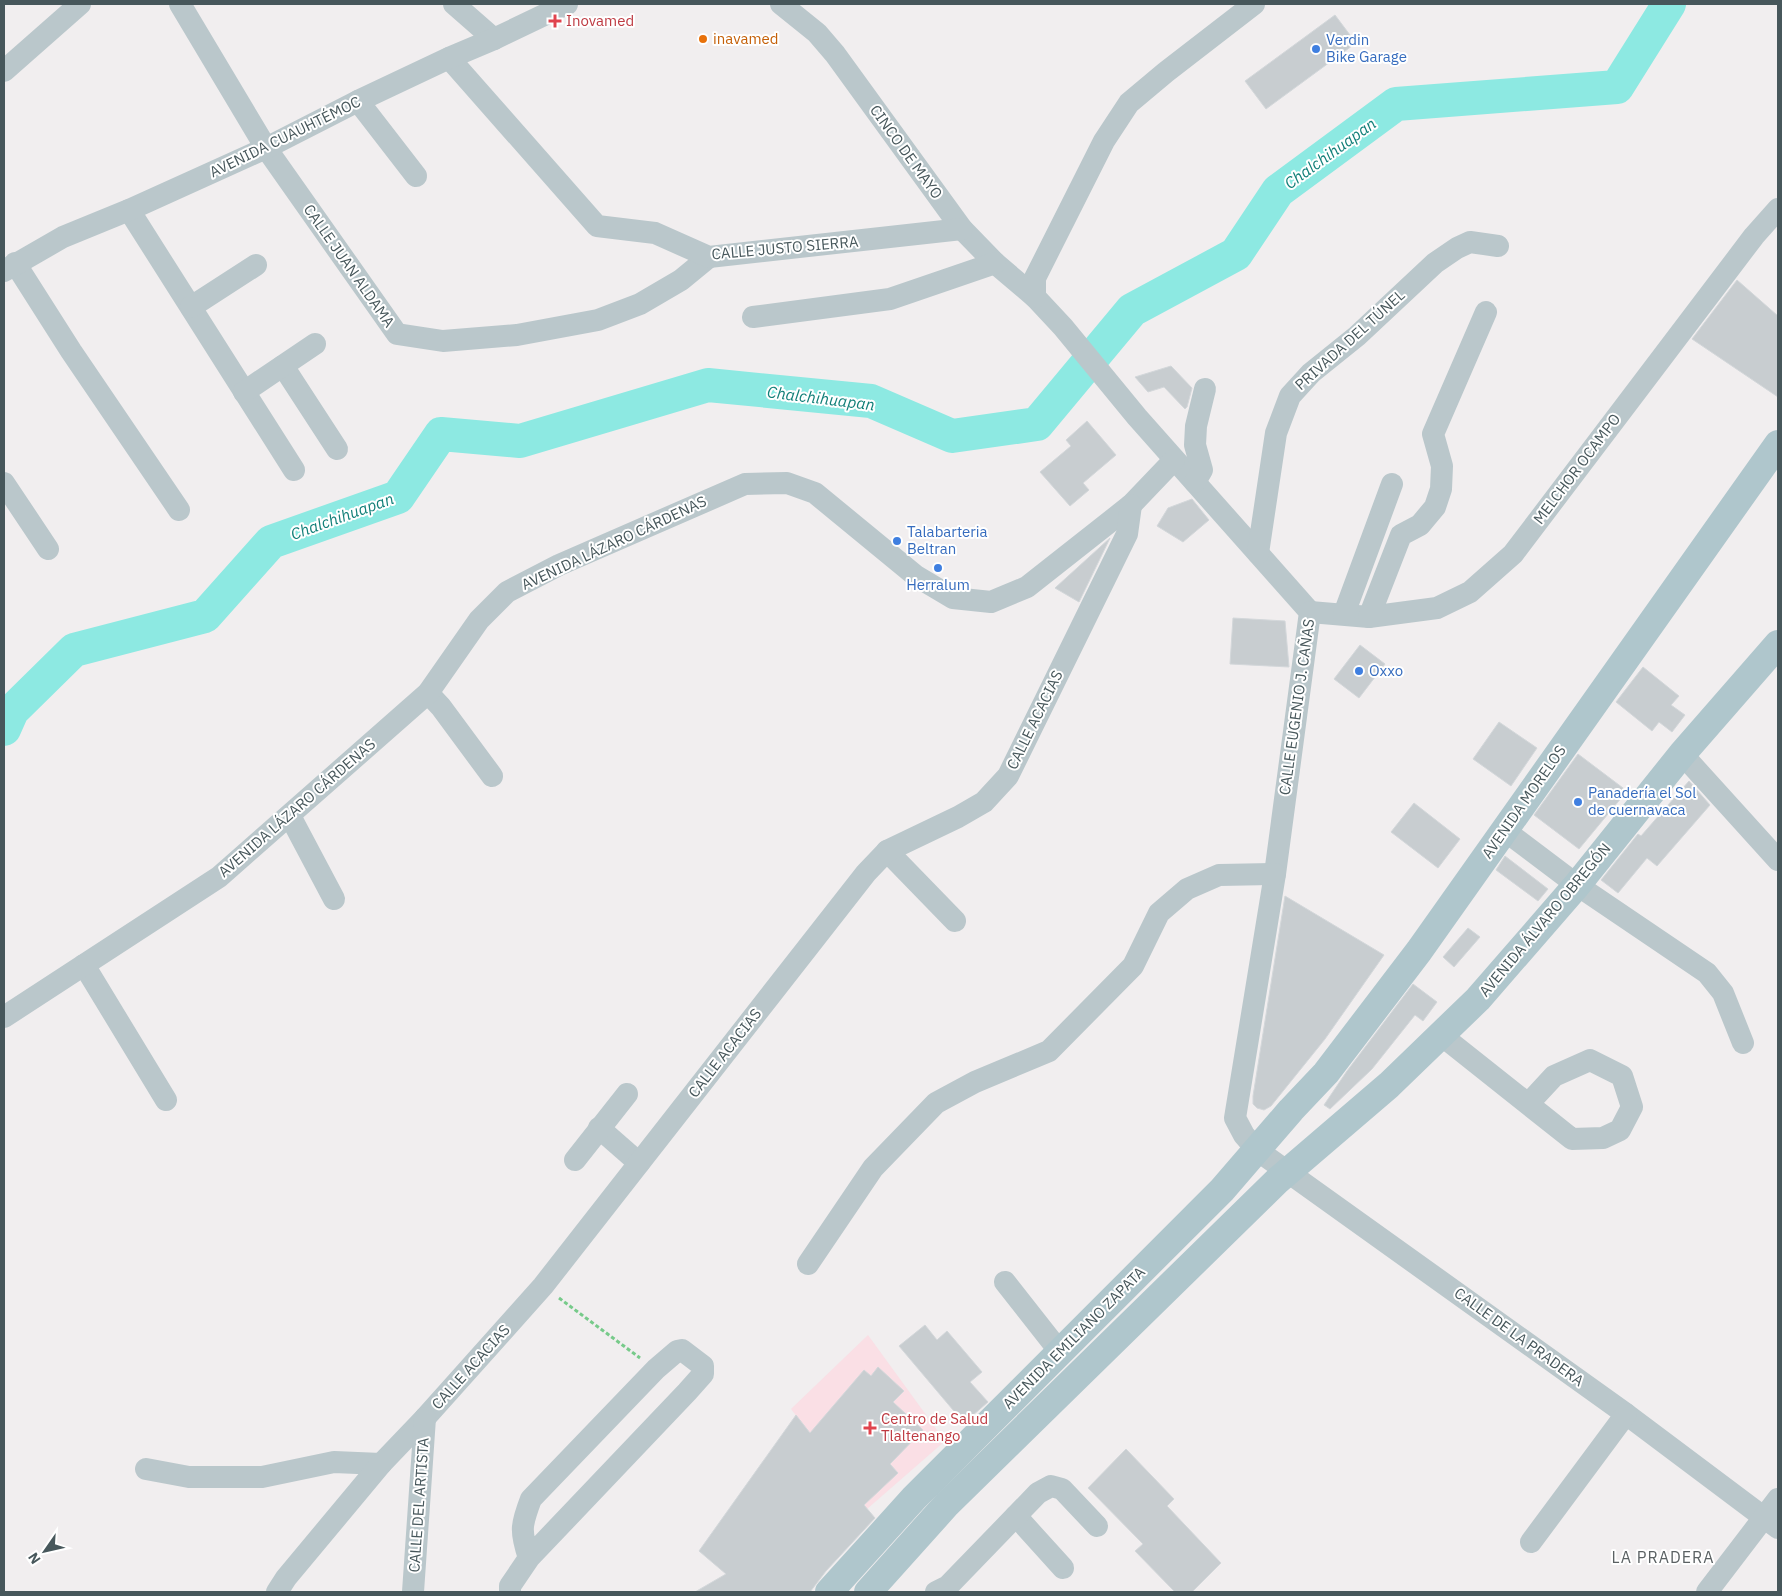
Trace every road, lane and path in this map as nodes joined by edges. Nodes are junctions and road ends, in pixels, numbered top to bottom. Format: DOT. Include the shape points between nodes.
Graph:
graph roads {
  1 [pos="80,4"];
  2 [pos="180,4"];
  3 [pos="454,4"];
  4 [pos="567,4"];
  5 [pos="782,4"];
  6 [pos="1254,4"];
  7 [pos="494,40"];
  8 [pos="449,58"];
  9 [pos="4,71"];
  10 [pos="358,101"];
  11 [pos="266,148"];
  12 [pos="416,176"];
  13 [pos="1778,209"];
  14 [pos="129,210"];
  15 [pos="962,230"];
  16 [pos="1498,246"];
  17 [pos="709,258"];
  18 [pos="995,263"];
  19 [pos="256,265"];
  20 [pos="10,267"];
  21 [pos="1035,296"];
  22 [pos="191,307"];
  23 [pos="1486,312"];
  24 [pos="753,317"];
  25 [pos="315,344"];
  26 [pos="284,366"];
  27 [pos="1205,390"];
  28 [pos="244,392"];
  29 [pos="1778,444"];
  30 [pos="337,449"];
  31 [pos="1174,460"];
  32 [pos="294,470"];
  33 [pos="1195,482"];
  34 [pos="1392,484"];
  35 [pos="7,495"];
  36 [pos="1132,504"];
  37 [pos="179,510"];
  38 [pos="48,549"];
  39 [pos="1258,553"];
  40 [pos="1310,612"];
  41 [pos="1344,614"];
  42 [pos="1369,616"];
  43 [pos="1778,644"];
  44 [pos="428,693"];
  45 [pos="1682,754"];
  46 [pos="492,776"];
  47 [pos="290,816"];
  48 [pos="1504,830"];
  49 [pos="887,851"];
  50 [pos="1778,860"];
  51 [pos="1275,874"];
  52 [pos="1577,885"];
  53 [pos="334,899"];
  54 [pos="955,921"];
  55 [pos="84,965"];
  56 [pos="4,1017"];
  57 [pos="1441,1035"];
  58 [pos="1743,1044"];
  59 [pos="626,1094"];
  60 [pos="166,1100"];
  61 [pos="1528,1104"];
  62 [pos="599,1128"];
  63 [pos="1257,1150"];
  64 [pos="575,1160"];
  65 [pos="639,1163"];
  66 [pos="1287,1172"];
  67 [pos="808,1264"];
  68 [pos="1004,1282"];
  69 [pos="543,1286"];
  70 [pos="1060,1352"];
  71 [pos="656,1369"];
  72 [pos="1626,1414"];
  73 [pos="425,1418"];
  74 [pos="381,1464"];
  75 [pos="146,1470"];
  76 [pos="1778,1499"];
  77 [pos="1016,1516"];
  78 [pos="1771,1523"];
  79 [pos="1097,1526"];
  80 [pos="1531,1542"];
  81 [pos="529,1558"];
  82 [pos="1063,1568"];
  83 [pos="837,1583"];
  84 [pos="277,1592"];
  85 [pos="413,1592"];
  86 [pos="510,1592"];
  87 [pos="867,1592"];
  88 [pos="936,1592"];
  89 [pos="1707,1592"];
  1 -- 9 [label="street"];
  2 -- 11 [label="street, CALLE JUAN ALDAMA"];
  3 -- 7 [label="street"];
  4 -- 7 [label="street, AVENIDA CUAUHTÉMOC"];
  5 -- 15 [label="street, CINCO DE MAYO" via="817,33 835,54"];
  6 -- 21 [label="street" via="1129,103 1104,142 1035,278"];
  7 -- 8 [label="street, AVENIDA CUAUHTÉMOC"];
  8 -- 10 [label="street, AVENIDA CUAUHTÉMOC"];
  8 -- 17 [label="street, CALLE JUSTO SIERRA" via="597,226 655,233"];
  10 -- 11 [label="street, AVENIDA CUAUHTÉMOC"];
  10 -- 12 [label="street"];
  11 -- 14 [label="street, AVENIDA CUAUHTÉMOC"];
  11 -- 17 [label="street, CALLE JUAN ALDAMA" via="397,334 443,341 517,335 598,320 640,304"];
  13 -- 42 [label="street, MELCHOR OCAMPO" via="1754,236 1513,554 1470,592 1437,608"];
  14 -- 20 [label="street, AVENIDA CUAUHTÉMOC" via="63,237"];
  14 -- 22 [label="street"];
  15 -- 17 [label="street, CALLE JUSTO SIERRA"];
  15 -- 18 [label="street, CINCO DE MAYO"];
  16 -- 39 [label="street, PRIVADA DEL TÚNEL" via="1470,242 1435,263 1357,336 1311,373 1290,396 1276,433"];
  18 -- 21 [label="street, CINCO DE MAYO"];
  18 -- 24 [label="street" via="890,299"];
  19 -- 22 [label="street"];
  20 -- 37 [label="street" via="71,350"];
  21 -- 31 [label="street, CALLE EUGENIO J. CAÑAS"];
  22 -- 28 [label="street"];
  23 -- 42 [label="street" via="1433,434 1442,466 1441,489 1435,506 1420,525 1401,535"];
  25 -- 26 [label="street"];
  26 -- 28 [label="street"];
  26 -- 30 [label="street"];
  27 -- 33 [label="street" via="1195,445 1202,470"];
  28 -- 32 [label="street"];
  29 -- 48 [label="main road, AVENIDA MORELOS"];
  31 -- 33 [label="street, CALLE EUGENIO J. CAÑAS"];
  31 -- 36 [label="street, AVENIDA LÁZARO CÁRDENAS"];
  33 -- 39 [label="street, CALLE EUGENIO J. CAÑAS"];
  34 -- 41 [label="street"];
  35 -- 38 [label="street"];
  36 -- 44 [label="street, AVENIDA LÁZARO CÁRDENAS" via="1027,586 991,602 953,598 916,576 814,493 787,483 745,484 559,565 507,592 479,620"];
  36 -- 49 [label="street, CALLE ACACIAS" via="1127,534 1008,776 984,802"];
  39 -- 40 [label="street, CALLE EUGENIO J. CAÑAS"];
  40 -- 41 [label="street, MELCHOR OCAMPO"];
  40 -- 51 [label="street, CALLE EUGENIO J. CAÑAS"];
  41 -- 42 [label="street, MELCHOR OCAMPO"];
  43 -- 45 [label="main road, AVENIDA ÁLVARO OBREGÓN"];
  44 -- 46 [label="street"];
  44 -- 47 [label="street, AVENIDA LÁZARO CÁRDENAS"];
  45 -- 50 [label="street"];
  45 -- 52 [label="main road, AVENIDA ÁLVARO OBREGÓN"];
  47 -- 53 [label="street"];
  47 -- 55 [label="street, AVENIDA LÁZARO CÁRDENAS" via="219,877"];
  48 -- 52 [label="street"];
  48 -- 63 [label="main road, AVENIDA MORELOS" via="1419,951 1326,1073"];
  49 -- 54 [label="street"];
  49 -- 65 [label="street, CALLE ACACIAS" via="866,873"];
  51 -- 63 [label="street, CALLE EUGENIO J. CAÑAS" via="1235,1118"];
  51 -- 67 [label="street" via="1219,875 1187,889 1159,913 1133,966 1049,1051 975,1082 936,1103 873,1168"];
  52 -- 57 [label="main road, AVENIDA ÁLVARO OBREGÓN" via="1478,999"];
  52 -- 58 [label="street" via="1707,973 1723,993"];
  55 -- 56 [label="street, AVENIDA LÁZARO CÁRDENAS"];
  55 -- 60 [label="street"];
  57 -- 61 [label="street"];
  57 -- 66 [label="main road, AVENIDA ÁLVARO OBREGÓN"];
  59 -- 62 [label="street"];
  62 -- 64 [label="street"];
  62 -- 65 [label="street"];
  63 -- 66 [label="street, CALLE DE LA PRADERA"];
  63 -- 70 [label="main road, AVENIDA EMILIANO ZAPATA" via="1222,1190"];
  65 -- 69 [label="street, CALLE ACACIAS"];
  66 -- 72 [label="street, CALLE DE LA PRADERA"];
  66 -- 87 [label="main road, AVENIDA EMILIANO ZAPATA" via="947,1504"];
  68 -- 70 [label="street"];
  69 -- 71 [label="path"];
  69 -- 73 [label="street, CALLE ACACIAS"];
  70 -- 83 [label="main road, AVENIDA EMILIANO ZAPATA" via="914,1498"];
  71 -- 81 [label="street" via="531,1499 524,1517 522,1537"];
  71 -- 81 [label="street" via="682,1350 703,1366 703,1374"];
  72 -- 78 [label="street, CALLE DE LA PRADERA"];
  72 -- 80 [label="street"];
  73 -- 74 [label="street, CALLE ACACIAS"];
  73 -- 85 [label="street, CALLE DEL ARTISTA"];
  74 -- 75 [label="street" via="334,1462 262,1477 189,1477"];
  74 -- 84 [label="street, CALLE ACACIAS"];
  76 -- 78 [label="street"];
  77 -- 79 [label="street" via="1038,1492 1051,1486 1062,1489"];
  77 -- 82 [label="street"];
  77 -- 88 [label="street" via="948,1586"];
  78 -- 89 [label="street"];
  81 -- 86 [label="street" via="510,1586"];
  83 -- 87 [label="street"];
}
